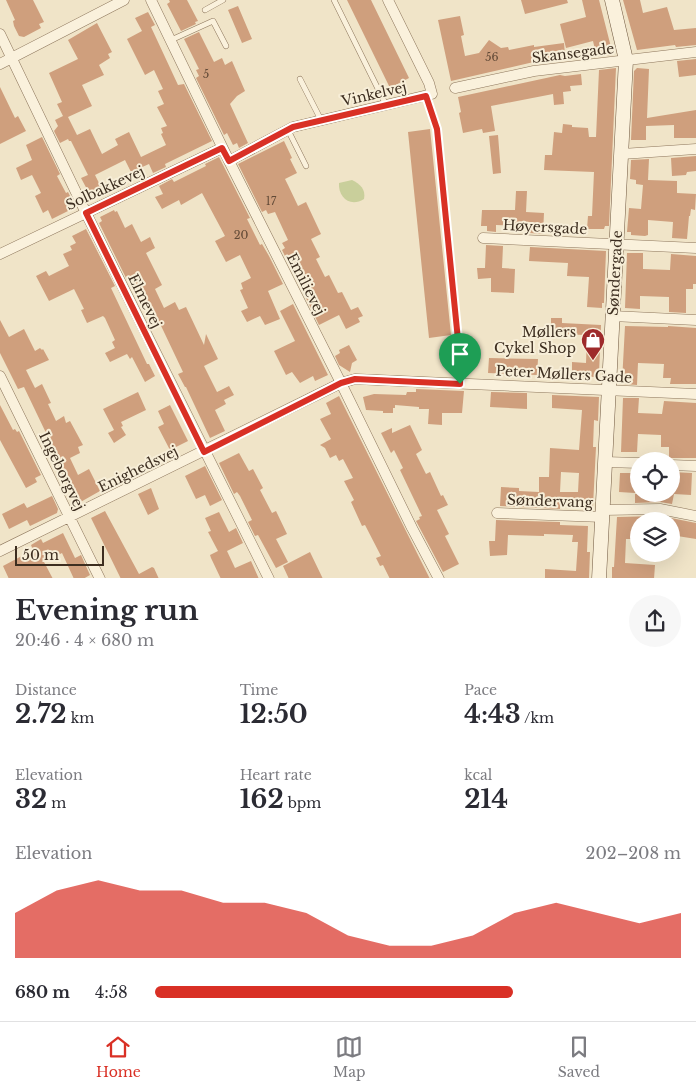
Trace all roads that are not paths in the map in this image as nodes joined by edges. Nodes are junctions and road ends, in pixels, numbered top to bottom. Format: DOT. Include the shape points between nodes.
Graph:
graph roads {
  1 [pos="124,0"];
  2 [pos="151,0"];
  3 [pos="223,0"];
  4 [pos="334,0"];
  5 [pos="388,0"];
  6 [pos="612,0"];
  7 [pos="205,10"];
  8 [pos="0,34"];
  9 [pos="170,40"];
  10 [pos="226,46"];
  11 [pos="696,52"];
  12 [pos="12,58"];
  13 [pos="626,60"];
  14 [pos="0,64"];
  15 [pos="300,79"];
  16 [pos="455,88"];
  17 [pos="426,96"];
  18 [pos="386,106"];
  19 [pos="321,120"];
  20 [pos="288,130"];
  21 [pos="222,148"];
  22 [pos="696,149"];
  23 [pos="622,154"];
  24 [pos="229,161"];
  25 [pos="306,166"];
  26 [pos="86,213"];
  27 [pos="483,238"];
  28 [pos="616,245"];
  29 [pos="696,248"];
  30 [pos="0,254"];
  31 [pos="612,316"];
  32 [pos="696,320"];
  33 [pos="0,376"];
  34 [pos="341,383"];
  35 [pos="460,384"];
  36 [pos="608,390"];
  37 [pos="696,394"];
  38 [pos="204,452"];
  39 [pos="605,462"];
  40 [pos="630,463"];
  41 [pos="680,465"];
  42 [pos="696,466"];
  43 [pos="497,513"];
  44 [pos="603,513"];
  45 [pos="696,516"];
  46 [pos="69,518"];
  47 [pos="0,551"];
  48 [pos="100,578"];
  49 [pos="269,578"];
  50 [pos="439,578"];
  51 [pos="600,578"];
  1 -- 12 [label="street"];
  2 -- 9 [label="street, Emilievej"];
  3 -- 7 [label="lane"];
  4 -- 18 [label="lane"];
  5 -- 17 [label="street, Vinkelvej" via="429,82 432,94"];
  6 -- 13 [label="street, Søndergade"];
  8 -- 12 [label="street, Elmevej"];
  9 -- 10 [label="lane" via="213,21"];
  9 -- 21 [label="street, Emilievej"];
  11 -- 13 [label="street, Skansegade"];
  12 -- 14 [label="street"];
  12 -- 26 [label="street, Elmevej"];
  13 -- 16 [label="street, Skansegade" via="534,71"];
  13 -- 23 [label="street, Søndergade"];
  15 -- 19 [label="lane"];
  17 -- 18 [label="street, Vinkelvej"];
  17 -- 35 [label="lane" via="437,129"];
  18 -- 19 [label="street, Vinkelvej"];
  19 -- 20 [label="street, Vinkelvej"];
  20 -- 24 [label="street, Vinkelvej"];
  20 -- 25 [label="lane"];
  21 -- 24 [label="street, Emilievej"];
  21 -- 26 [label="street, Solbakkevej"];
  22 -- 23 [label="street"];
  23 -- 28 [label="street, Søndergade"];
  24 -- 34 [label="street, Emilievej"];
  26 -- 30 [label="street, Solbakkevej"];
  26 -- 38 [label="street, Elmevej"];
  27 -- 28 [label="street, Høyersgade"];
  28 -- 29 [label="street, Høyersgade"];
  28 -- 31 [label="street, Søndergade"];
  31 -- 32 [label="street"];
  31 -- 36 [label="street, Søndergade"];
  33 -- 46 [label="street, Ingeborgvej"];
  34 -- 35 [label="street, Peter Møllers Gade" via="355,379"];
  34 -- 38 [label="street, Enighedsvej"];
  34 -- 50 [label="street, Emilievej"];
  35 -- 36 [label="street, Peter Møllers Gade"];
  36 -- 37 [label="street, Peter Møllers Gade"];
  36 -- 39 [label="street, Søndergade"];
  38 -- 46 [label="street, Enighedsvej"];
  38 -- 49 [label="street, Elmevej"];
  39 -- 40 [label="street"];
  39 -- 44 [label="street, Søndergade"];
  41 -- 42 [label="street"];
  43 -- 44 [label="street, Søndervang"];
  44 -- 45 [label="street, Søndervang" via="660,509"];
  44 -- 51 [label="street, Søndergade"];
  46 -- 47 [label="street, Enighedsvej"];
  46 -- 48 [label="street, Ingeborgvej"];
}
